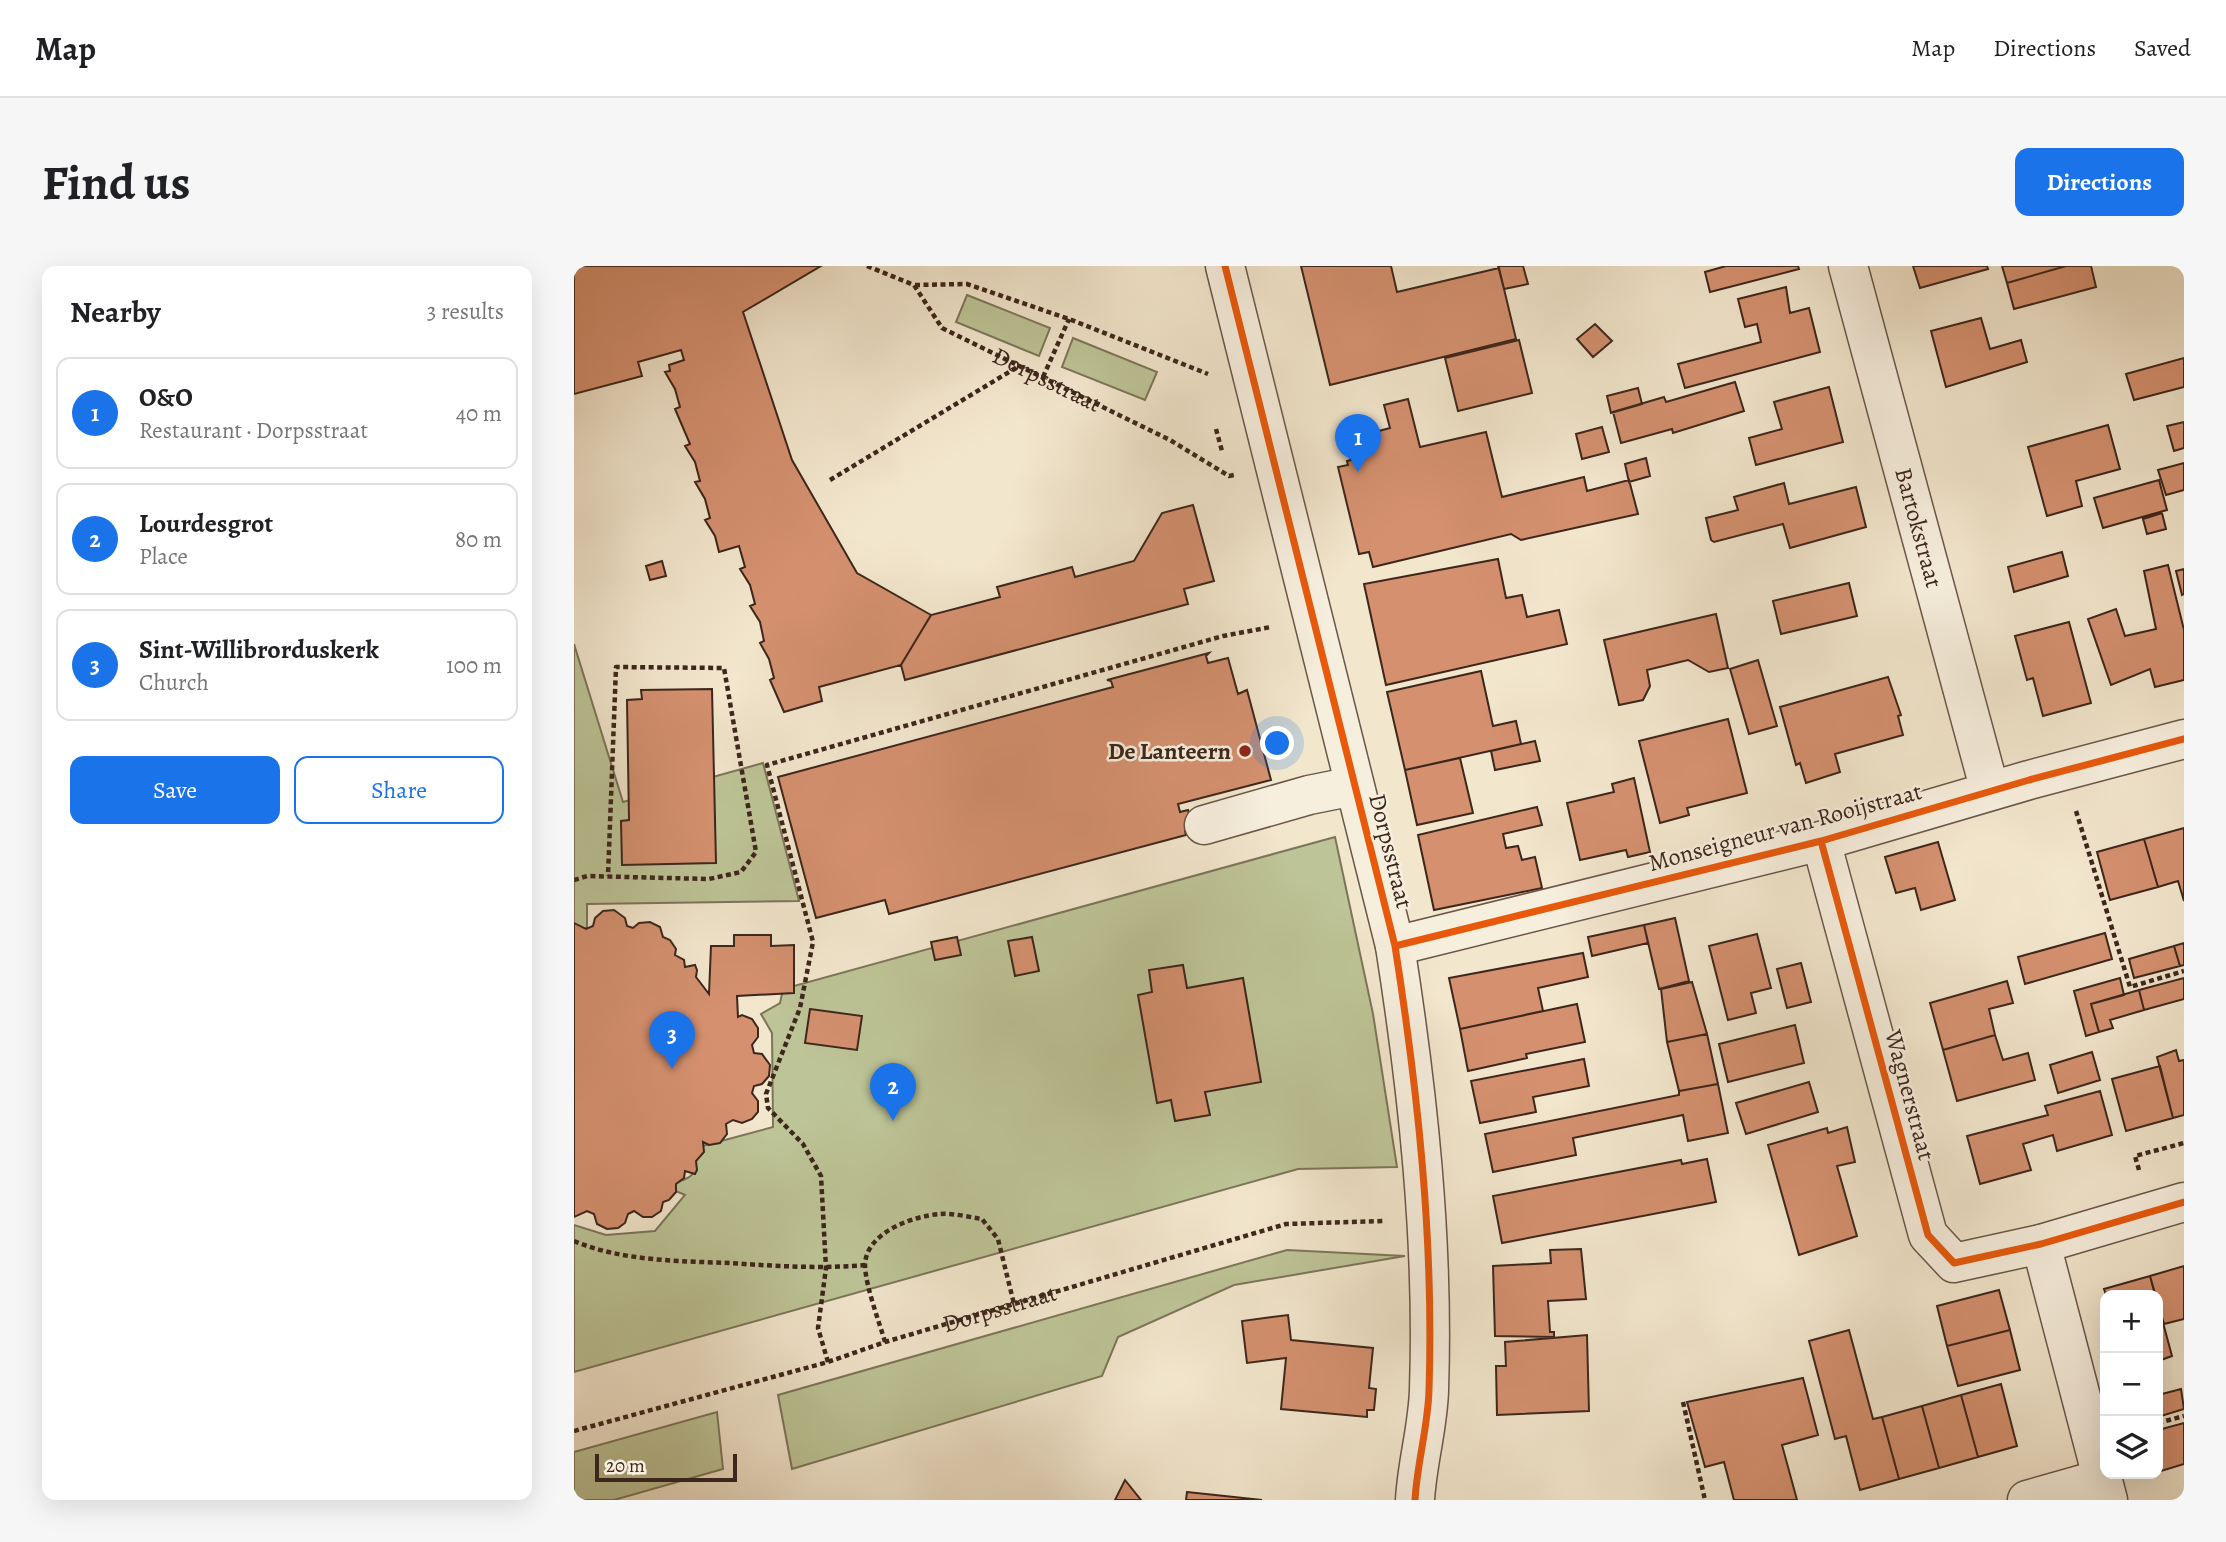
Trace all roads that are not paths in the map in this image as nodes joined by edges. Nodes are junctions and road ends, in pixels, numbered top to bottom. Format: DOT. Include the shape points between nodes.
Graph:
graph roads {
  1 [pos="1226,266"];
  2 [pos="1849,266"];
  3 [pos="2184,739"];
  4 [pos="1354,786"];
  5 [pos="1990,791"];
  6 [pos="1204,825"];
  7 [pos="1821,841"];
  8 [pos="1395,946"];
  9 [pos="2184,1202"];
  10 [pos="2041,1244"];
  11 [pos="1406,1486"];
  12 [pos="2104,1490"];
  13 [pos="2027,1500"];
  1 -- 4 [label="street, Dorpsstraat"];
  2 -- 5 [label="street, Bartokstraat"];
  3 -- 5 [label="street, Monseigneur van Rooijstraat"];
  4 -- 6 [label="street"];
  4 -- 8 [label="street, Dorpsstraat"];
  5 -- 7 [label="street, Monseigneur van Rooijstraat"];
  7 -- 8 [label="street, Monseigneur van Rooijstraat"];
  7 -- 10 [label="street, Wagnerstraat" via="1928,1235 1954,1263"];
  8 -- 11 [label="street, Dorpsstraat" via="1415,1080 1428,1218 1429,1392"];
  9 -- 10 [label="street"];
  10 -- 12 [label="street"];
  12 -- 13 [label="street"];
}
